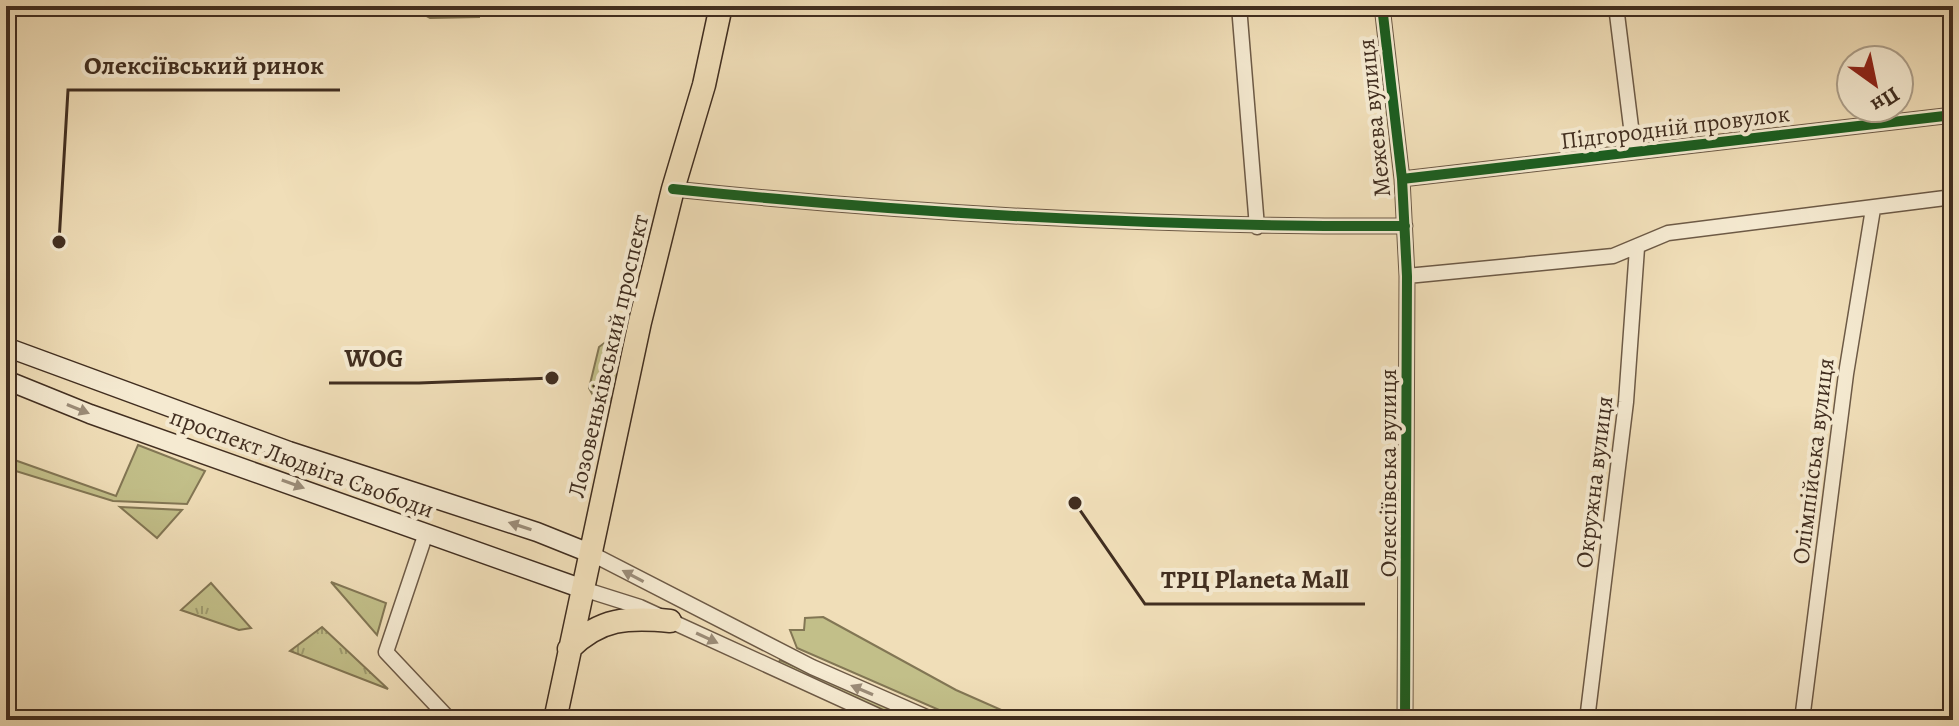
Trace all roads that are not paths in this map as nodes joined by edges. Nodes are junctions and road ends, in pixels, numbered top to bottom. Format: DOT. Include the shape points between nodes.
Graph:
graph roads {
  1 [pos="721,6"];
  2 [pos="1239,6"];
  3 [pos="1382,6"];
  4 [pos="1616,6"];
  5 [pos="1953,115"];
  6 [pos="1634,151"];
  7 [pos="1402,179"];
  8 [pos="673,189"];
  9 [pos="1953,197"];
  10 [pos="1873,209"];
  11 [pos="1405,226"];
  12 [pos="1257,227"];
  13 [pos="1637,248"];
  14 [pos="1407,276"];
  15 [pos="6,347"];
  16 [pos="6,380"];
  17 [pos="426,533"];
  18 [pos="592,554"];
  19 [pos="583,589"];
  20 [pos="670,621"];
  21 [pos="752,636"];
  22 [pos="569,649"];
  23 [pos="745,656"];
  24 [pos="450,720"];
  25 [pos="555,720"];
  26 [pos="887,720"];
  27 [pos="933,720"];
  28 [pos="1405,720"];
  29 [pos="1587,720"];
  30 [pos="1802,720"];
  1 -- 8 [label="highway, Лозовеньківський проспект"];
  2 -- 12 [label="street"];
  3 -- 7 [label="street, Межева вулиця"];
  4 -- 6 [label="street"];
  5 -- 6 [label="street, Підгородній провулок"];
  6 -- 7 [label="street, Підгородній провулок"];
  7 -- 11 [label="street, Межева вулиця"];
  8 -- 12 [label="street" via="843,206"];
  8 -- 18 [label="highway, Лозовеньківський проспект"];
  9 -- 10 [label="street"];
  10 -- 13 [label="street" via="1668,233"];
  10 -- 30 [label="street, Олімпійська вулиця" via="1846,374"];
  11 -- 12 [label="street"];
  11 -- 14 [label="street, Олексіївська вулиця"];
  13 -- 14 [label="street" via="1613,256"];
  13 -- 29 [label="street, Окружна вулиця" via="1626,402"];
  14 -- 28 [label="street, Олексіївська вулиця"];
  18 -- 15 [label="main road, проспект Людвіга Свободи, one-way"];
  16 -- 17 [label="main road, проспект Людвіга Свободи, one-way"];
  17 -- 19 [label="main road, проспект Людвіга Свободи"];
  17 -- 24 [label="street" via="386,652"];
  18 -- 19 [label="highway, Лозовеньківський проспект"];
  21 -- 18 [label="street, one-way"];
  19 -- 20 [label="street"];
  19 -- 22 [label="highway, Лозовеньківський проспект"];
  20 -- 22 [label="highway" via="615,620 590,630"];
  20 -- 23 [label="street, one-way"];
  21 -- 23 [label="street"];
  27 -- 21 [label="street, one-way"];
  22 -- 25 [label="highway, Лозовеньківський проспект"];
  23 -- 26 [label="street"];
}
